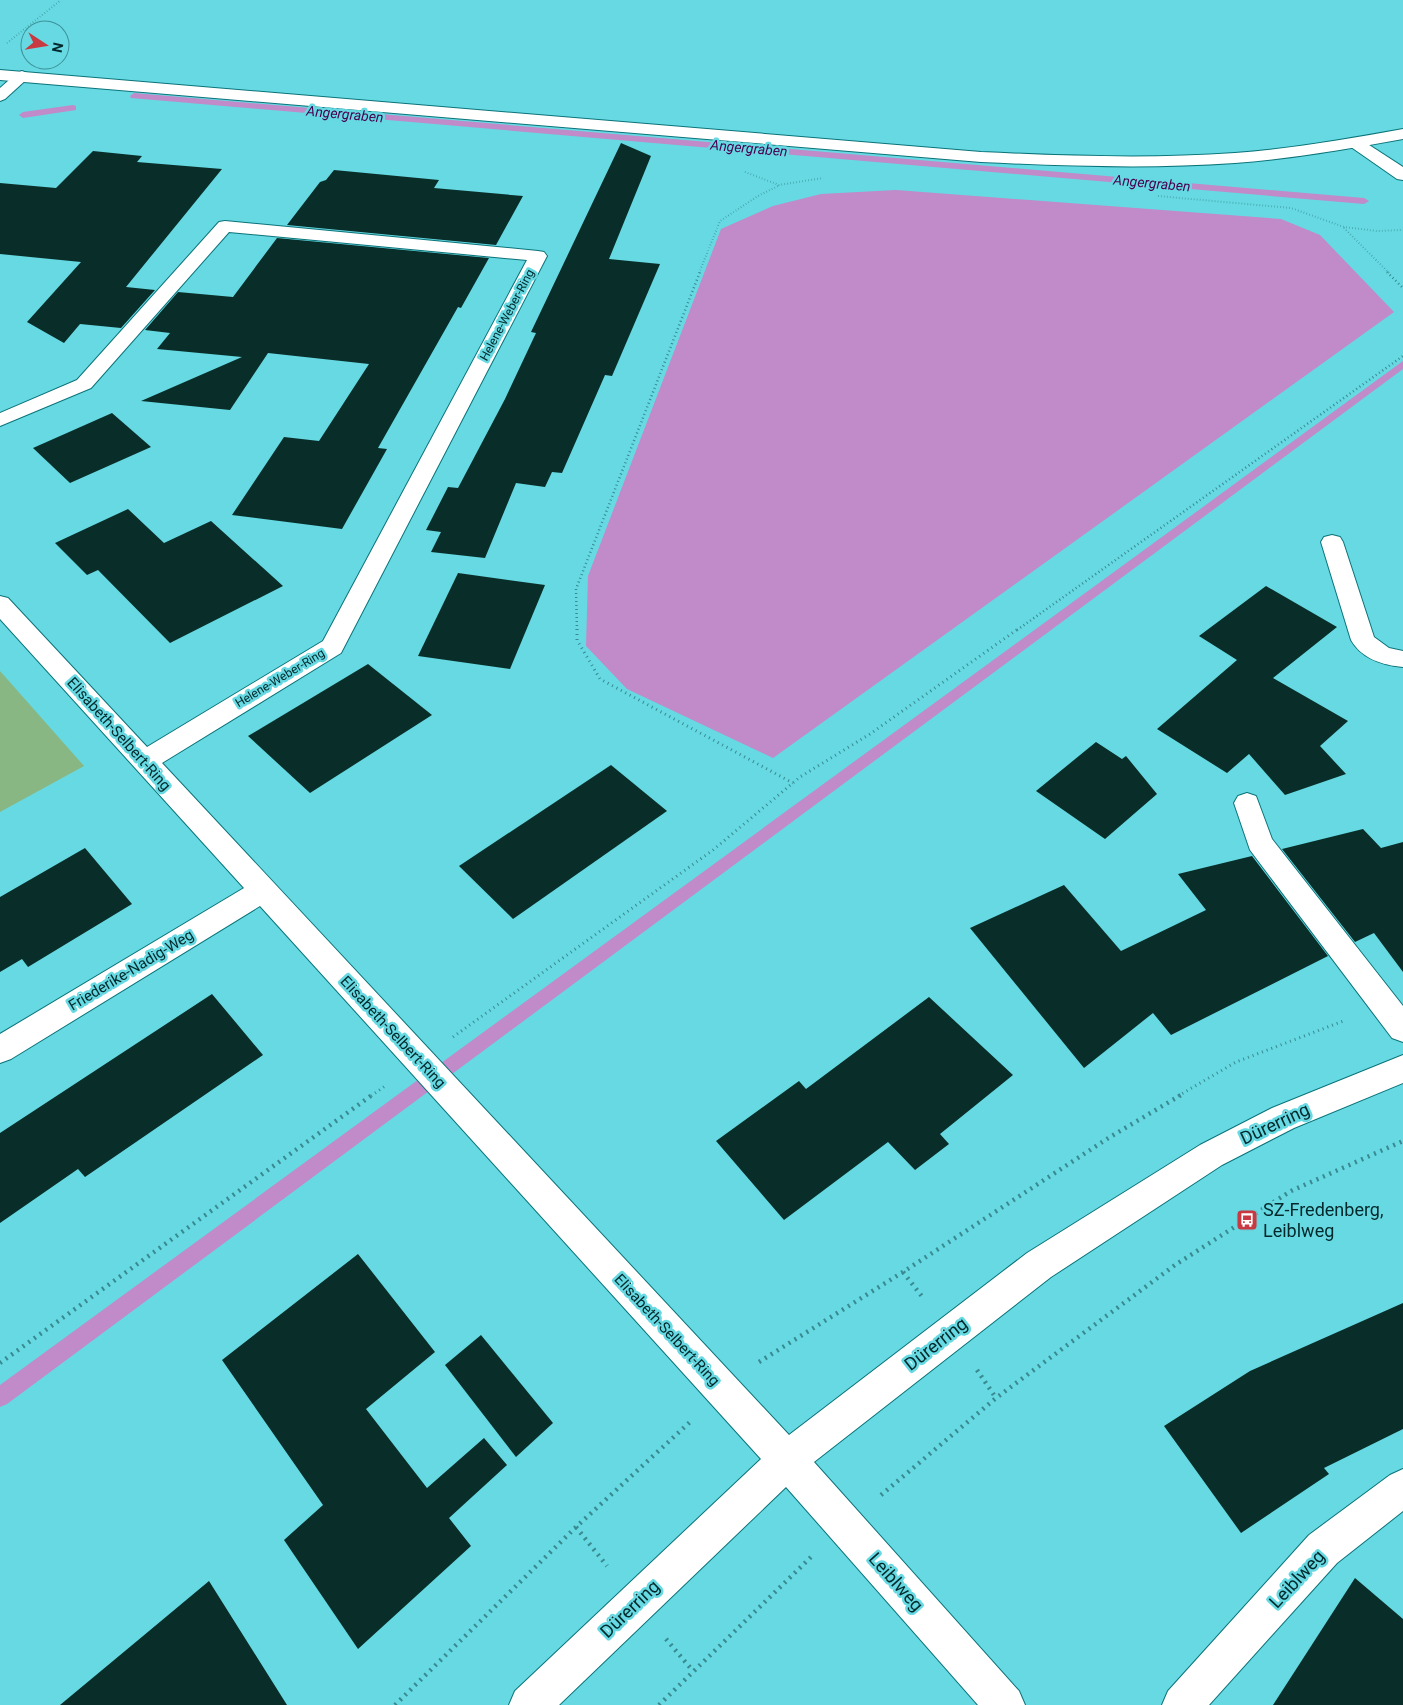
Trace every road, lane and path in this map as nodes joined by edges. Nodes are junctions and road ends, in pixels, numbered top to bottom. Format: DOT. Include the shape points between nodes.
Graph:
graph roads {
  1 [pos="61,0"];
  2 [pos="0,48"];
  3 [pos="0,74"];
  4 [pos="22,76"];
  5 [pos="0,96"];
  6 [pos="1403,134"];
  7 [pos="1357,144"];
  8 [pos="1403,175"];
  9 [pos="779,186"];
  10 [pos="1344,227"];
  11 [pos="1403,288"];
  12 [pos="1403,356"];
  13 [pos="0,420"];
  14 [pos="1332,542"];
  15 [pos="0,604"];
  16 [pos="10,629"];
  17 [pos="1403,658"];
  18 [pos="144,761"];
  19 [pos="793,783"];
  20 [pos="1247,803"];
  21 [pos="263,890"];
  22 [pos="1384,1006"];
  23 [pos="1403,1029"];
  24 [pos="0,1050"];
  25 [pos="421,1062"];
  26 [pos="1403,1069"];
  27 [pos="1403,1141"];
  28 [pos="0,1363"];
  29 [pos="723,1391"];
  30 [pos="787,1460"];
  31 [pos="1403,1488"];
  32 [pos="846,1526"];
  33 [pos="395,1705"];
  34 [pos="529,1705"];
  35 [pos="660,1705"];
  36 [pos="1005,1705"];
  37 [pos="1182,1705"];
  1 -- 2 [label="path"];
  3 -- 4 [label="street"];
  4 -- 5 [label="street"];
  4 -- 7 [label="street" via="894,151 1091,163 1255,157"];
  6 -- 7 [label="street"];
  7 -- 8 [label="street"];
  9 -- 19 [label="path" via="720,221 576,589 577,640 600,679"];
  10 -- 11 [label="path"];
  12 -- 19 [label="path" via="870,734"];
  13 -- 18 [label="street, Helene-Weber-Ring" via="84,384 225,226 538,256 332,647"];
  14 -- 17 [label="street" via="1363,640 1379,653"];
  15 -- 16 [label="street, Elisabeth-Selbert-Ring"];
  16 -- 18 [label="street, Elisabeth-Selbert-Ring"];
  18 -- 21 [label="street, Elisabeth-Selbert-Ring"];
  19 -- 25 [label="path" via="713,850"];
  20 -- 22 [label="street" via="1260,843"];
  21 -- 24 [label="street, Friederike-Nadig-Weg"];
  21 -- 25 [label="street, Elisabeth-Selbert-Ring"];
  22 -- 23 [label="street"];
  22 -- 29 [label="path" via="1236,1062 1110,1137 764,1358"];
  25 -- 28 [label="path"];
  25 -- 29 [label="street, Elisabeth-Selbert-Ring"];
  26 -- 30 [label="street, Dürerring" via="1283,1118 1211,1155 1157,1188 1039,1264"];
  27 -- 32 [label="path" via="1291,1191 1176,1266 996,1398"];
  29 -- 30 [label="street, Elisabeth-Selbert-Ring"];
  29 -- 33 [label="path" via="615,1490"];
  30 -- 32 [label="street, Leiblweg"];
  30 -- 34 [label="street, Dürerring"];
  31 -- 37 [label="street, Leiblweg" via="1323,1549"];
  32 -- 35 [label="path" via="801,1565"];
  32 -- 36 [label="street, Leiblweg"];
}
